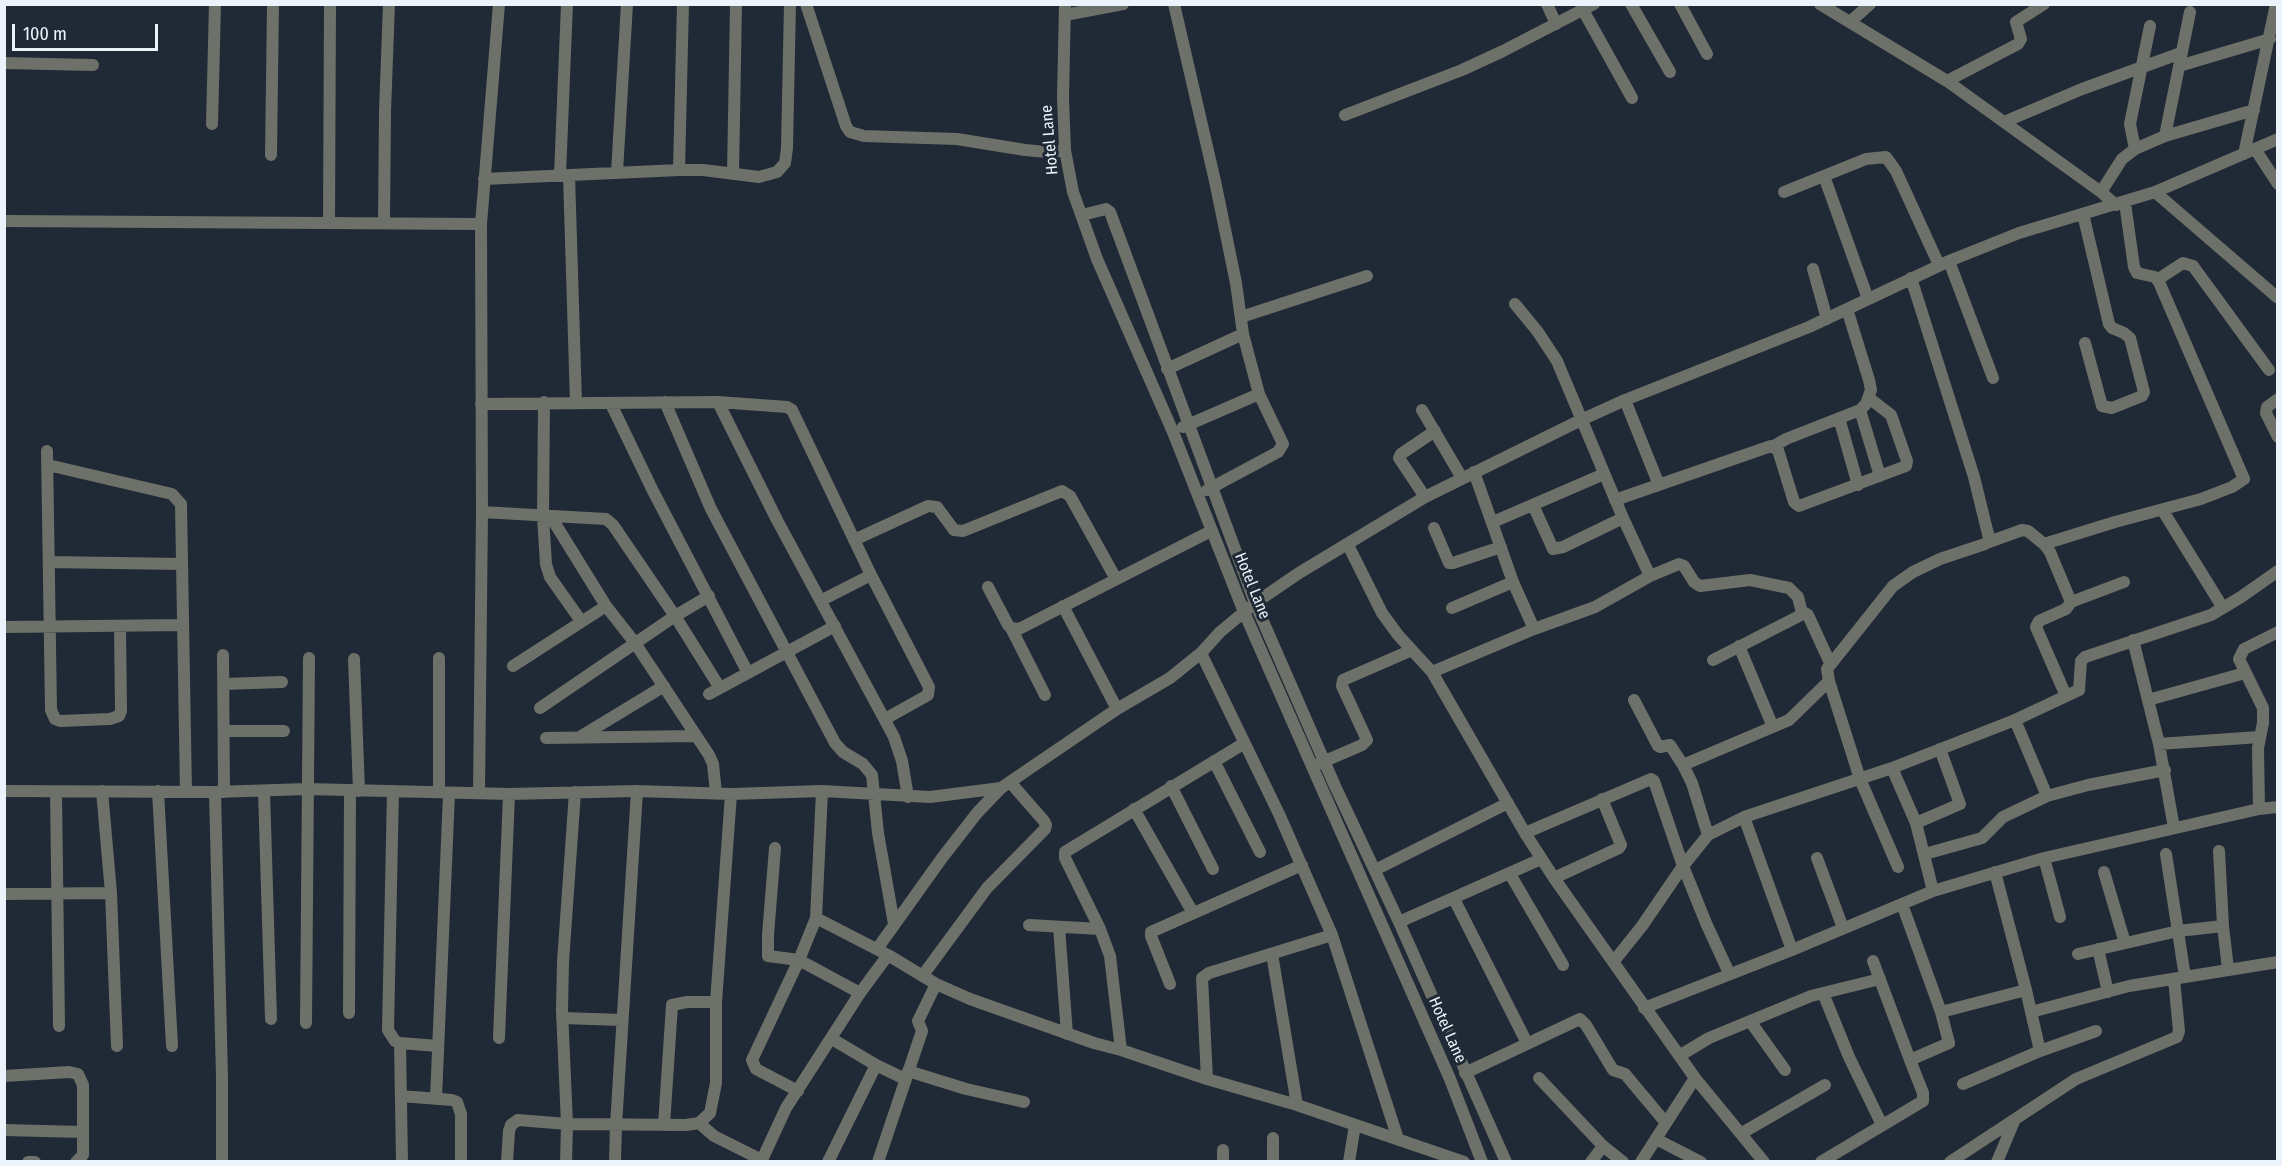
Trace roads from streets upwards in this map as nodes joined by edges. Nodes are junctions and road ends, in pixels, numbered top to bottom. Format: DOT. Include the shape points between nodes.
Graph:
graph roads {
  1 [pos="215,4"];
  2 [pos="273,4"];
  3 [pos="330,4"];
  4 [pos="389,4"];
  5 [pos="499,4"];
  6 [pos="567,4"];
  7 [pos="627,4"];
  8 [pos="683,4"];
  9 [pos="736,4"];
  10 [pos="790,4"];
  11 [pos="806,4"];
  12 [pos="1124,4"];
  13 [pos="1174,4"];
  14 [pos="1547,4"];
  15 [pos="1631,4"];
  16 [pos="1680,4"];
  17 [pos="1820,4"];
  18 [pos="1870,4"];
  19 [pos="2044,4"];
  20 [pos="2276,4"];
  21 [pos="1589,7"];
  22 [pos="1071,12"];
  23 [pos="2190,12"];
  24 [pos="1850,22"];
  25 [pos="1556,24"];
  26 [pos="2150,26"];
  27 [pos="2270,39"];
  28 [pos="2181,53"];
  29 [pos="1707,54"];
  30 [pos="4,63"];
  31 [pos="93,65"];
  32 [pos="2142,66"];
  33 [pos="2179,66"];
  34 [pos="1670,72"];
  35 [pos="1947,81"];
  36 [pos="1632,98"];
  37 [pos="2254,110"];
  38 [pos="1345,115"];
  39 [pos="2004,122"];
  40 [pos="212,124"];
  41 [pos="2165,136"];
  42 [pos="2277,139"];
  43 [pos="2135,149"];
  44 [pos="1065,150"];
  45 [pos="2249,151"];
  46 [pos="271,155"];
  47 [pos="679,170"];
  48 [pos="617,172"];
  49 [pos="733,174"];
  50 [pos="564,175"];
  51 [pos="1824,176"];
  52 [pos="484,179"];
  53 [pos="2277,183"];
  54 [pos="1784,192"];
  55 [pos="2101,192"];
  56 [pos="2155,192"];
  57 [pos="2121,204"];
  58 [pos="1090,212"];
  59 [pos="2083,214"];
  60 [pos="4,221"];
  61 [pos="329,223"];
  62 [pos="384,223"];
  63 [pos="481,224"];
  64 [pos="1944,263"];
  65 [pos="1813,268"];
  66 [pos="1367,276"];
  67 [pos="1911,278"];
  68 [pos="2157,280"];
  69 [pos="2277,298"];
  70 [pos="1868,299"];
  71 [pos="1515,304"];
  72 [pos="1847,309"];
  73 [pos="1241,316"];
  74 [pos="1827,319"];
  75 [pos="1243,334"];
  76 [pos="2085,343"];
  77 [pos="1167,369"];
  78 [pos="2269,370"];
  79 [pos="1993,378"];
  80 [pos="1259,394"];
  81 [pos="1869,398"];
  82 [pos="2277,399"];
  83 [pos="1625,400"];
  84 [pos="544,402"];
  85 [pos="665,402"];
  86 [pos="718,402"];
  87 [pos="576,403"];
  88 [pos="480,404"];
  89 [pos="611,404"];
  90 [pos="1422,410"];
  91 [pos="1860,410"];
  92 [pos="1839,418"];
  93 [pos="1581,420"];
  94 [pos="1181,428"];
  95 [pos="1435,431"];
  96 [pos="2277,437"];
  97 [pos="1774,446"];
  98 [pos="47,451"];
  99 [pos="48,465"];
  100 [pos="1474,472"];
  101 [pos="1604,474"];
  102 [pos="1880,477"];
  103 [pos="1462,478"];
  104 [pos="1659,485"];
  105 [pos="1858,485"];
  106 [pos="1205,491"];
  107 [pos="1425,498"];
  108 [pos="1615,500"];
  109 [pos="1533,505"];
  110 [pos="2163,511"];
  111 [pos="482,512"];
  112 [pos="547,517"];
  113 [pos="1623,518"];
  114 [pos="1493,522"];
  115 [pos="1434,528"];
  116 [pos="1211,531"];
  117 [pos="855,540"];
  118 [pos="1989,542"];
  119 [pos="2044,544"];
  120 [pos="1348,545"];
  121 [pos="1501,547"];
  122 [pos="50,562"];
  123 [pos="182,564"];
  124 [pos="2277,571"];
  125 [pos="871,575"];
  126 [pos="1650,576"];
  127 [pos="1116,579"];
  128 [pos="1513,582"];
  129 [pos="2124,582"];
  130 [pos="988,587"];
  131 [pos="709,596"];
  132 [pos="822,600"];
  133 [pos="2072,602"];
  134 [pos="606,606"];
  135 [pos="1063,606"];
  136 [pos="1249,608"];
  137 [pos="1452,608"];
  138 [pos="2223,608"];
  139 [pos="1802,613"];
  140 [pos="675,616"];
  141 [pos="581,621"];
  142 [pos="183,625"];
  143 [pos="51,626"];
  144 [pos="120,626"];
  145 [pos="835,626"];
  146 [pos="4,627"];
  147 [pos="1011,628"];
  148 [pos="1534,630"];
  149 [pos="2277,632"];
  150 [pos="2133,640"];
  151 [pos="635,643"];
  152 [pos="1739,645"];
  153 [pos="1412,650"];
  154 [pos="787,652"];
  155 [pos="1201,653"];
  156 [pos="223,655"];
  157 [pos="309,658"];
  158 [pos="439,658"];
  159 [pos="354,659"];
  160 [pos="1713,660"];
  161 [pos="1830,663"];
  162 [pos="513,666"];
  163 [pos="1432,672"];
  164 [pos="748,673"];
  165 [pos="2245,673"];
  166 [pos="1829,681"];
  167 [pos="282,682"];
  168 [pos="224,684"];
  169 [pos="663,686"];
  170 [pos="1045,695"];
  171 [pos="2066,696"];
  172 [pos="1634,700"];
  173 [pos="2148,700"];
  174 [pos="540,708"];
  175 [pos="1117,709"];
  176 [pos="885,719"];
  177 [pos="2015,720"];
  178 [pos="1773,727"];
  179 [pos="224,731"];
  180 [pos="284,731"];
  181 [pos="696,735"];
  182 [pos="2259,737"];
  183 [pos="546,738"];
  184 [pos="578,738"];
  185 [pos="1243,744"];
  186 [pos="2159,744"];
  187 [pos="1940,750"];
  188 [pos="1214,761"];
  189 [pos="1318,764"];
  190 [pos="1683,765"];
  191 [pos="1892,768"];
  192 [pos="2165,770"];
  193 [pos="1860,779"];
  194 [pos="1006,785"];
  195 [pos="1171,786"];
  196 [pos="307,789"];
  197 [pos="4,791"];
  198 [pos="102,791"];
  199 [pos="158,791"];
  200 [pos="264,791"];
  201 [pos="354,791"];
  202 [pos="393,791"];
  203 [pos="637,791"];
  204 [pos="822,791"];
  205 [pos="56,792"];
  206 [pos="186,792"];
  207 [pos="220,792"];
  208 [pos="575,792"];
  209 [pos="874,792"];
  210 [pos="444,793"];
  211 [pos="479,793"];
  212 [pos="716,793"];
  213 [pos="509,794"];
  214 [pos="731,794"];
  215 [pos="2047,796"];
  216 [pos="908,797"];
  217 [pos="1602,799"];
  218 [pos="1508,803"];
  219 [pos="2277,807"];
  220 [pos="1134,809"];
  221 [pos="2259,809"];
  222 [pos="1744,817"];
  223 [pos="1916,823"];
  224 [pos="2174,828"];
  225 [pos="1525,833"];
  226 [pos="1708,835"];
  227 [pos="775,848"];
  228 [pos="2219,851"];
  229 [pos="1260,852"];
  230 [pos="1925,854"];
  231 [pos="2166,854"];
  232 [pos="1817,858"];
  233 [pos="2044,858"];
  234 [pos="1541,859"];
  235 [pos="1302,865"];
  236 [pos="1683,866"];
  237 [pos="1898,867"];
  238 [pos="1213,869"];
  239 [pos="1375,870"];
  240 [pos="1995,872"];
  241 [pos="2104,872"];
  242 [pos="1510,874"];
  243 [pos="1554,878"];
  244 [pos="1933,891"];
  245 [pos="111,893"];
  246 [pos="4,894"];
  247 [pos="58,895"];
  248 [pos="1454,899"];
  249 [pos="1902,904"];
  250 [pos="1192,913"];
  251 [pos="2060,917"];
  252 [pos="816,918"];
  253 [pos="1400,922"];
  254 [pos="894,924"];
  255 [pos="1029,925"];
  256 [pos="2223,926"];
  257 [pos="1059,927"];
  258 [pos="1843,928"];
  259 [pos="1100,929"];
  260 [pos="2178,931"];
  261 [pos="1332,935"];
  262 [pos="2126,943"];
  263 [pos="2098,949"];
  264 [pos="1792,950"];
  265 [pos="882,952"];
  266 [pos="1272,954"];
  267 [pos="2078,954"];
  268 [pos="799,960"];
  269 [pos="1873,961"];
  270 [pos="1614,962"];
  271 [pos="2277,962"];
  272 [pos="1563,965"];
  273 [pos="2228,969"];
  274 [pos="1729,973"];
  275 [pos="923,975"];
  276 [pos="2179,978"];
  277 [pos="1880,979"];
  278 [pos="936,984"];
  279 [pos="1170,984"];
  280 [pos="2026,990"];
  281 [pos="2108,992"];
  282 [pos="860,993"];
  283 [pos="1823,993"];
  284 [pos="716,1002"];
  285 [pos="1644,1008"];
  286 [pos="1941,1012"];
  287 [pos="2031,1012"];
  288 [pos="349,1013"];
  289 [pos="562,1018"];
  290 [pos="271,1019"];
  291 [pos="622,1020"];
  292 [pos="1750,1021"];
  293 [pos="306,1023"];
  294 [pos="59,1026"];
  295 [pos="2096,1030"];
  296 [pos="1067,1034"];
  297 [pos="499,1038"];
  298 [pos="832,1039"];
  299 [pos="400,1043"];
  300 [pos="1527,1043"];
  301 [pos="117,1046"];
  302 [pos="172,1046"];
  303 [pos="438,1046"];
  304 [pos="1121,1050"];
  305 [pos="2040,1051"];
  306 [pos="1679,1056"];
  307 [pos="1910,1060"];
  308 [pos="876,1065"];
  309 [pos="1785,1070"];
  310 [pos="1465,1073"];
  311 [pos="907,1075"];
  312 [pos="4,1076"];
  313 [pos="1539,1078"];
  314 [pos="1695,1078"];
  315 [pos="1207,1079"];
  316 [pos="1963,1084"];
  317 [pos="1825,1085"];
  318 [pos="798,1090"];
  319 [pos="401,1096"];
  320 [pos="436,1098"];
  321 [pos="1024,1102"];
  322 [pos="1297,1105"];
  323 [pos="2015,1118"];
  324 [pos="699,1123"];
  325 [pos="1666,1123"];
  326 [pos="567,1124"];
  327 [pos="616,1125"];
  328 [pos="664,1125"];
  329 [pos="1355,1125"];
  330 [pos="1882,1125"];
  331 [pos="4,1130"];
  332 [pos="83,1132"];
  333 [pos="1742,1133"];
  334 [pos="1273,1138"];
  335 [pos="1398,1139"];
  336 [pos="1656,1139"];
  337 [pos="1603,1146"];
  338 [pos="28,1161"];
  339 [pos="35,1161"];
  340 [pos="76,1161"];
  341 [pos="222,1161"];
  342 [pos="402,1161"];
  343 [pos="460,1161"];
  344 [pos="507,1161"];
  345 [pos="566,1161"];
  346 [pos="615,1161"];
  347 [pos="762,1161"];
  348 [pos="828,1161"];
  349 [pos="878,1161"];
  350 [pos="1273,1161"];
  351 [pos="1349,1161"];
  352 [pos="1464,1161"];
  353 [pos="1482,1161"];
  354 [pos="1506,1161"];
  355 [pos="1591,1161"];
  356 [pos="1623,1161"];
  357 [pos="1641,1161"];
  358 [pos="1701,1161"];
  359 [pos="1764,1161"];
  360 [pos="1821,1161"];
  361 [pos="1950,1161"];
  362 [pos="1997,1161"];
  1 -- 40 [label="street"];
  2 -- 46 [label="street"];
  3 -- 61 [label="street"];
  4 -- 62 [label="street"];
  5 -- 52 [label="street"];
  6 -- 50 [label="street"];
  7 -- 48 [label="street"];
  8 -- 47 [label="street"];
  9 -- 49 [label="street"];
  10 -- 49 [label="street" via="785,163 771,175"];
  11 -- 44 [label="street" via="849,132 864,136 957,139 1047,152"];
  12 -- 22 [label="street"];
  13 -- 73 [label="street"];
  14 -- 25 [label="street"];
  15 -- 34 [label="street"];
  16 -- 29 [label="street"];
  17 -- 24 [label="street"];
  18 -- 24 [label="street"];
  19 -- 35 [label="street" via="2016,22 2021,39 2018,44"];
  20 -- 27 [label="street"];
  21 -- 25 [label="street"];
  21 -- 36 [label="street"];
  22 -- 44 [label="street, Hotel Lane" via="1063,98"];
  23 -- 28 [label="street"];
  24 -- 35 [label="street"];
  25 -- 38 [label="street" via="1462,70"];
  26 -- 32 [label="street"];
  27 -- 33 [label="street"];
  27 -- 37 [label="street"];
  28 -- 32 [label="street"];
  28 -- 33 [label="street"];
  30 -- 31 [label="street"];
  32 -- 39 [label="street"];
  32 -- 43 [label="street" via="2130,124"];
  33 -- 41 [label="street"];
  35 -- 39 [label="street"];
  37 -- 41 [label="street"];
  37 -- 45 [label="street"];
  39 -- 55 [label="street"];
  41 -- 43 [label="street"];
  42 -- 45 [label="street"];
  43 -- 55 [label="street" via="2122,159"];
  44 -- 58 [label="street, Hotel Lane" via="1068,173"];
  45 -- 53 [label="street"];
  45 -- 56 [label="street"];
  47 -- 48 [label="street"];
  47 -- 49 [label="street"];
  48 -- 50 [label="street"];
  50 -- 52 [label="street"];
  50 -- 87 [label="street"];
  51 -- 54 [label="street"];
  51 -- 64 [label="street" via="1866,159 1886,157"];
  51 -- 70 [label="street"];
  52 -- 63 [label="street"];
  55 -- 57 [label="street"];
  56 -- 57 [label="street"];
  56 -- 69 [label="street"];
  57 -- 59 [label="street"];
  57 -- 68 [label="street" via="2134,267 2138,273"];
  58 -- 77 [label="street" via="1106,208 1110,212"];
  58 -- 94 [label="street, Hotel Lane" via="1097,259 1120,315"];
  59 -- 64 [label="street" via="2019,233"];
  59 -- 76 [label="street" via="2109,324 2130,338 2142,396 2112,408 2102,406"];
  60 -- 61 [label="street"];
  61 -- 62 [label="street"];
  62 -- 63 [label="street"];
  63 -- 88 [label="street"];
  64 -- 67 [label="street"];
  64 -- 79 [label="street"];
  65 -- 74 [label="street"];
  66 -- 73 [label="street"];
  67 -- 70 [label="street"];
  67 -- 118 [label="street" via="1974,477"];
  68 -- 78 [label="street" via="2183,263 2193,266"];
  68 -- 110 [label="street" via="2244,479 2200,500"];
  70 -- 72 [label="street"];
  71 -- 93 [label="street" via="1557,361"];
  72 -- 74 [label="street"];
  72 -- 81 [label="street" via="1869,380"];
  73 -- 75 [label="street"];
  74 -- 83 [label="street"];
  75 -- 77 [label="street"];
  75 -- 80 [label="street"];
  77 -- 94 [label="street"];
  80 -- 94 [label="street"];
  80 -- 106 [label="street" via="1283,447"];
  81 -- 91 [label="street"];
  81 -- 102 [label="street" via="1891,415 1908,463"];
  82 -- 96 [label="street" via="2266,413"];
  83 -- 93 [label="street"];
  83 -- 104 [label="street"];
  84 -- 87 [label="street"];
  84 -- 88 [label="street"];
  84 -- 112 [label="street"];
  85 -- 86 [label="street"];
  85 -- 89 [label="street"];
  85 -- 154 [label="street" via="711,509"];
  86 -- 117 [label="street" via="792,410"];
  86 -- 132 [label="street"];
  87 -- 89 [label="street"];
  88 -- 111 [label="street"];
  89 -- 131 [label="street"];
  90 -- 95 [label="street"];
  91 -- 92 [label="street"];
  91 -- 102 [label="street"];
  92 -- 97 [label="street"];
  92 -- 105 [label="street"];
  93 -- 100 [label="street"];
  93 -- 101 [label="street"];
  94 -- 106 [label="street, Hotel Lane"];
  94 -- 106 [label="street"];
  95 -- 103 [label="street"];
  95 -- 107 [label="street" via="1399,458"];
  97 -- 104 [label="street"];
  97 -- 105 [label="street" via="1796,504 1804,505"];
  98 -- 99 [label="street"];
  99 -- 122 [label="street"];
  99 -- 123 [label="street" via="172,494 182,511"];
  100 -- 103 [label="street"];
  100 -- 114 [label="street"];
  101 -- 108 [label="street"];
  101 -- 109 [label="street"];
  102 -- 105 [label="street"];
  103 -- 107 [label="street"];
  104 -- 108 [label="street"];
  106 -- 116 [label="street, Hotel Lane"];
  106 -- 136 [label="street"];
  107 -- 120 [label="street"];
  108 -- 113 [label="street"];
  109 -- 113 [label="street" via="1553,549"];
  109 -- 114 [label="street"];
  110 -- 119 [label="street"];
  110 -- 138 [label="street"];
  111 -- 112 [label="street"];
  111 -- 211 [label="street"];
  112 -- 134 [label="street"];
  112 -- 140 [label="street" via="606,519"];
  112 -- 141 [label="street" via="544,554 550,577"];
  113 -- 126 [label="street"];
  114 -- 121 [label="street"];
  115 -- 121 [label="street" via="1449,562"];
  116 -- 127 [label="street"];
  116 -- 136 [label="street, Hotel Lane"];
  117 -- 125 [label="street"];
  117 -- 127 [label="street" via="928,506 938,507 954,530 963,531 1062,490 1070,496"];
  118 -- 119 [label="street" via="2022,530"];
  118 -- 161 [label="street" via="1940,559 1902,579"];
  119 -- 133 [label="street"];
  120 -- 136 [label="street"];
  120 -- 153 [label="street" via="1382,613"];
  121 -- 128 [label="street"];
  122 -- 123 [label="street"];
  122 -- 143 [label="street"];
  123 -- 142 [label="street"];
  124 -- 138 [label="street"];
  125 -- 132 [label="street"];
  125 -- 176 [label="street" via="929,692"];
  126 -- 139 [label="street" via="1681,564 1700,586 1750,580 1789,588 1796,593"];
  126 -- 148 [label="street" via="1595,607"];
  127 -- 135 [label="street"];
  128 -- 137 [label="street"];
  128 -- 148 [label="street"];
  129 -- 133 [label="street"];
  130 -- 147 [label="street"];
  131 -- 140 [label="street"];
  131 -- 164 [label="street"];
  132 -- 145 [label="street"];
  133 -- 171 [label="street" via="2066,609 2039,621 2036,627"];
  134 -- 141 [label="street"];
  134 -- 151 [label="street"];
  135 -- 147 [label="street" via="1019,629"];
  135 -- 175 [label="street"];
  136 -- 155 [label="street"];
  136 -- 189 [label="street, Hotel Lane"];
  138 -- 150 [label="street"];
  139 -- 152 [label="street"];
  139 -- 161 [label="street" via="1808,615"];
  140 -- 151 [label="street"];
  140 -- 164 [label="street" via="714,691"];
  141 -- 162 [label="street"];
  142 -- 144 [label="street"];
  142 -- 206 [label="street"];
  143 -- 144 [label="street"];
  143 -- 144 [label="street" via="51,710 60,721 119,716"];
  143 -- 146 [label="street"];
  145 -- 154 [label="street"];
  145 -- 176 [label="street"];
  147 -- 170 [label="street"];
  148 -- 163 [label="street"];
  149 -- 165 [label="street" via="2240,653"];
  150 -- 171 [label="street" via="2083,658 2079,690"];
  150 -- 173 [label="street"];
  151 -- 169 [label="street"];
  151 -- 174 [label="street"];
  152 -- 160 [label="street"];
  152 -- 178 [label="street"];
  153 -- 163 [label="street"];
  153 -- 189 [label="street" via="1343,680 1342,686 1367,740"];
  154 -- 164 [label="street"];
  154 -- 209 [label="street" via="835,743 872,775"];
  155 -- 175 [label="street" via="1170,678"];
  155 -- 185 [label="street"];
  156 -- 168 [label="street"];
  157 -- 196 [label="street"];
  158 -- 210 [label="street"];
  159 -- 201 [label="street"];
  161 -- 166 [label="street"];
  163 -- 218 [label="street"];
  165 -- 173 [label="street"];
  165 -- 182 [label="street" via="2263,708"];
  166 -- 178 [label="street" via="1794,717"];
  166 -- 193 [label="street"];
  167 -- 168 [label="street"];
  168 -- 179 [label="street"];
  169 -- 181 [label="street"];
  169 -- 184 [label="street"];
  171 -- 177 [label="street"];
  172 -- 190 [label="street" via="1658,746 1670,745"];
  173 -- 186 [label="street"];
  175 -- 194 [label="street"];
  176 -- 216 [label="street" via="902,761"];
  177 -- 187 [label="street"];
  177 -- 215 [label="street"];
  178 -- 190 [label="street"];
  179 -- 180 [label="street"];
  179 -- 207 [label="street"];
  181 -- 184 [label="street"];
  181 -- 212 [label="street" via="713,764"];
  182 -- 186 [label="street"];
  182 -- 221 [label="street"];
  183 -- 184 [label="street"];
  185 -- 188 [label="street"];
  185 -- 235 [label="street"];
  186 -- 192 [label="street"];
  187 -- 191 [label="street"];
  187 -- 223 [label="street" via="1960,804"];
  188 -- 195 [label="street"];
  188 -- 229 [label="street"];
  189 -- 239 [label="street"];
  189 -- 353 [label="street, Hotel Lane"];
  190 -- 226 [label="street"];
  191 -- 193 [label="street"];
  191 -- 223 [label="street"];
  192 -- 215 [label="street"];
  192 -- 224 [label="street"];
  193 -- 222 [label="street"];
  193 -- 237 [label="street"];
  194 -- 216 [label="street"];
  194 -- 254 [label="street" via="977,813"];
  194 -- 275 [label="street" via="1044,821 1045,829 987,888"];
  195 -- 220 [label="street"];
  195 -- 238 [label="street"];
  196 -- 200 [label="street"];
  196 -- 201 [label="street"];
  196 -- 293 [label="street"];
  197 -- 205 [label="street"];
  198 -- 199 [label="street"];
  198 -- 205 [label="street"];
  198 -- 245 [label="street"];
  199 -- 206 [label="street"];
  199 -- 302 [label="street"];
  200 -- 207 [label="street"];
  200 -- 290 [label="street"];
  201 -- 202 [label="street"];
  201 -- 288 [label="street"];
  202 -- 210 [label="street"];
  202 -- 299 [label="street" via="388,1030"];
  203 -- 208 [label="street"];
  203 -- 212 [label="street"];
  203 -- 291 [label="street"];
  204 -- 209 [label="street"];
  204 -- 214 [label="street"];
  204 -- 252 [label="street"];
  205 -- 247 [label="street"];
  206 -- 207 [label="street"];
  207 -- 341 [label="street"];
  208 -- 213 [label="street"];
  208 -- 289 [label="street"];
  209 -- 216 [label="street"];
  209 -- 254 [label="street"];
  210 -- 211 [label="street"];
  210 -- 303 [label="street"];
  211 -- 213 [label="street"];
  212 -- 214 [label="street"];
  213 -- 297 [label="street"];
  214 -- 284 [label="street"];
  215 -- 230 [label="street" via="2003,817 1982,838"];
  217 -- 225 [label="street"];
  217 -- 236 [label="street" via="1646,779 1654,781"];
  217 -- 243 [label="street" via="1621,845"];
  218 -- 225 [label="street"];
  218 -- 239 [label="street"];
  219 -- 221 [label="street"];
  220 -- 250 [label="street"];
  220 -- 259 [label="street" via="1064,854"];
  221 -- 224 [label="street"];
  222 -- 226 [label="street"];
  222 -- 264 [label="street"];
  223 -- 230 [label="street"];
  224 -- 233 [label="street"];
  225 -- 234 [label="street"];
  226 -- 236 [label="street"];
  227 -- 268 [label="street" via="767,952 771,958"];
  228 -- 256 [label="street"];
  230 -- 244 [label="street"];
  231 -- 260 [label="street"];
  232 -- 258 [label="street"];
  233 -- 240 [label="street"];
  233 -- 251 [label="street"];
  234 -- 242 [label="street"];
  234 -- 243 [label="street"];
  235 -- 250 [label="street"];
  235 -- 261 [label="street"];
  236 -- 270 [label="street"];
  236 -- 274 [label="street"];
  239 -- 253 [label="street"];
  240 -- 244 [label="street"];
  240 -- 280 [label="street"];
  241 -- 262 [label="street"];
  242 -- 248 [label="street"];
  242 -- 272 [label="street"];
  243 -- 270 [label="street"];
  244 -- 249 [label="street"];
  245 -- 247 [label="street"];
  245 -- 301 [label="street"];
  246 -- 247 [label="street"];
  247 -- 294 [label="street"];
  248 -- 253 [label="street"];
  248 -- 300 [label="street"];
  249 -- 258 [label="street"];
  249 -- 286 [label="street"];
  250 -- 279 [label="street" via="1151,932"];
  252 -- 265 [label="street"];
  252 -- 268 [label="street"];
  253 -- 310 [label="street"];
  254 -- 265 [label="street"];
  255 -- 257 [label="street"];
  256 -- 260 [label="street"];
  256 -- 273 [label="street"];
  257 -- 259 [label="street"];
  257 -- 296 [label="street"];
  258 -- 264 [label="street"];
  259 -- 304 [label="street" via="1110,956"];
  260 -- 262 [label="street"];
  260 -- 276 [label="street"];
  261 -- 266 [label="street"];
  261 -- 335 [label="street"];
  262 -- 263 [label="street"];
  263 -- 267 [label="street"];
  263 -- 281 [label="street"];
  264 -- 274 [label="street"];
  265 -- 275 [label="street"];
  265 -- 282 [label="street"];
  266 -- 315 [label="street" via="1202,978"];
  266 -- 322 [label="street"];
  268 -- 282 [label="street"];
  268 -- 318 [label="street" via="752,1060 756,1069"];
  269 -- 277 [label="street"];
  270 -- 285 [label="street"];
  271 -- 273 [label="street"];
  273 -- 276 [label="street"];
  274 -- 285 [label="street"];
  275 -- 278 [label="street"];
  276 -- 281 [label="street"];
  276 -- 323 [label="street" via="2176,1037 2082,1075"];
  277 -- 283 [label="street"];
  277 -- 307 [label="street"];
  278 -- 296 [label="street"];
  278 -- 311 [label="street" via="918,1021 922,1031"];
  280 -- 286 [label="street"];
  280 -- 287 [label="street"];
  281 -- 287 [label="street"];
  282 -- 298 [label="street"];
  283 -- 292 [label="street"];
  283 -- 330 [label="street"];
  284 -- 324 [label="street" via="716,1083 710,1113"];
  284 -- 328 [label="street" via="672,1005"];
  285 -- 306 [label="street"];
  286 -- 307 [label="street" via="1949,1043"];
  287 -- 305 [label="street"];
  289 -- 291 [label="street"];
  289 -- 326 [label="street"];
  291 -- 327 [label="street"];
  292 -- 306 [label="street"];
  292 -- 309 [label="street"];
  295 -- 305 [label="street"];
  296 -- 304 [label="street"];
  298 -- 308 [label="street"];
  298 -- 318 [label="street"];
  299 -- 303 [label="street"];
  299 -- 319 [label="street"];
  300 -- 310 [label="street"];
  300 -- 325 [label="street" via="1577,1020 1584,1021 1613,1070 1625,1074"];
  303 -- 320 [label="street"];
  304 -- 315 [label="street"];
  305 -- 316 [label="street"];
  306 -- 314 [label="street"];
  307 -- 330 [label="street" via="1923,1101"];
  308 -- 311 [label="street"];
  308 -- 348 [label="street"];
  310 -- 354 [label="street"];
  311 -- 321 [label="street"];
  311 -- 349 [label="street"];
  312 -- 332 [label="street" via="78,1074 83,1085"];
  313 -- 337 [label="street"];
  314 -- 325 [label="street"];
  314 -- 333 [label="street"];
  315 -- 322 [label="street"];
  317 -- 333 [label="street"];
  318 -- 347 [label="street"];
  319 -- 320 [label="street"];
  319 -- 342 [label="street"];
  320 -- 343 [label="street" via="452,1100 460,1107"];
  322 -- 329 [label="street"];
  323 -- 361 [label="street"];
  323 -- 362 [label="street"];
  324 -- 328 [label="street"];
  324 -- 347 [label="street" via="714,1136"];
  325 -- 336 [label="street"];
  326 -- 327 [label="street"];
  326 -- 344 [label="street" via="514,1121 508,1131"];
  326 -- 345 [label="street"];
  327 -- 328 [label="street"];
  327 -- 346 [label="street"];
  329 -- 335 [label="street"];
  329 -- 351 [label="street"];
  330 -- 360 [label="street"];
  331 -- 332 [label="street"];
  332 -- 340 [label="street" via="83,1155"];
  333 -- 359 [label="street"];
  334 -- 350 [label="street"];
  335 -- 352 [label="street"];
  336 -- 357 [label="street"];
  336 -- 358 [label="street"];
  337 -- 355 [label="street"];
  337 -- 356 [label="street"];
  338 -- 339 [label="street"];
}
